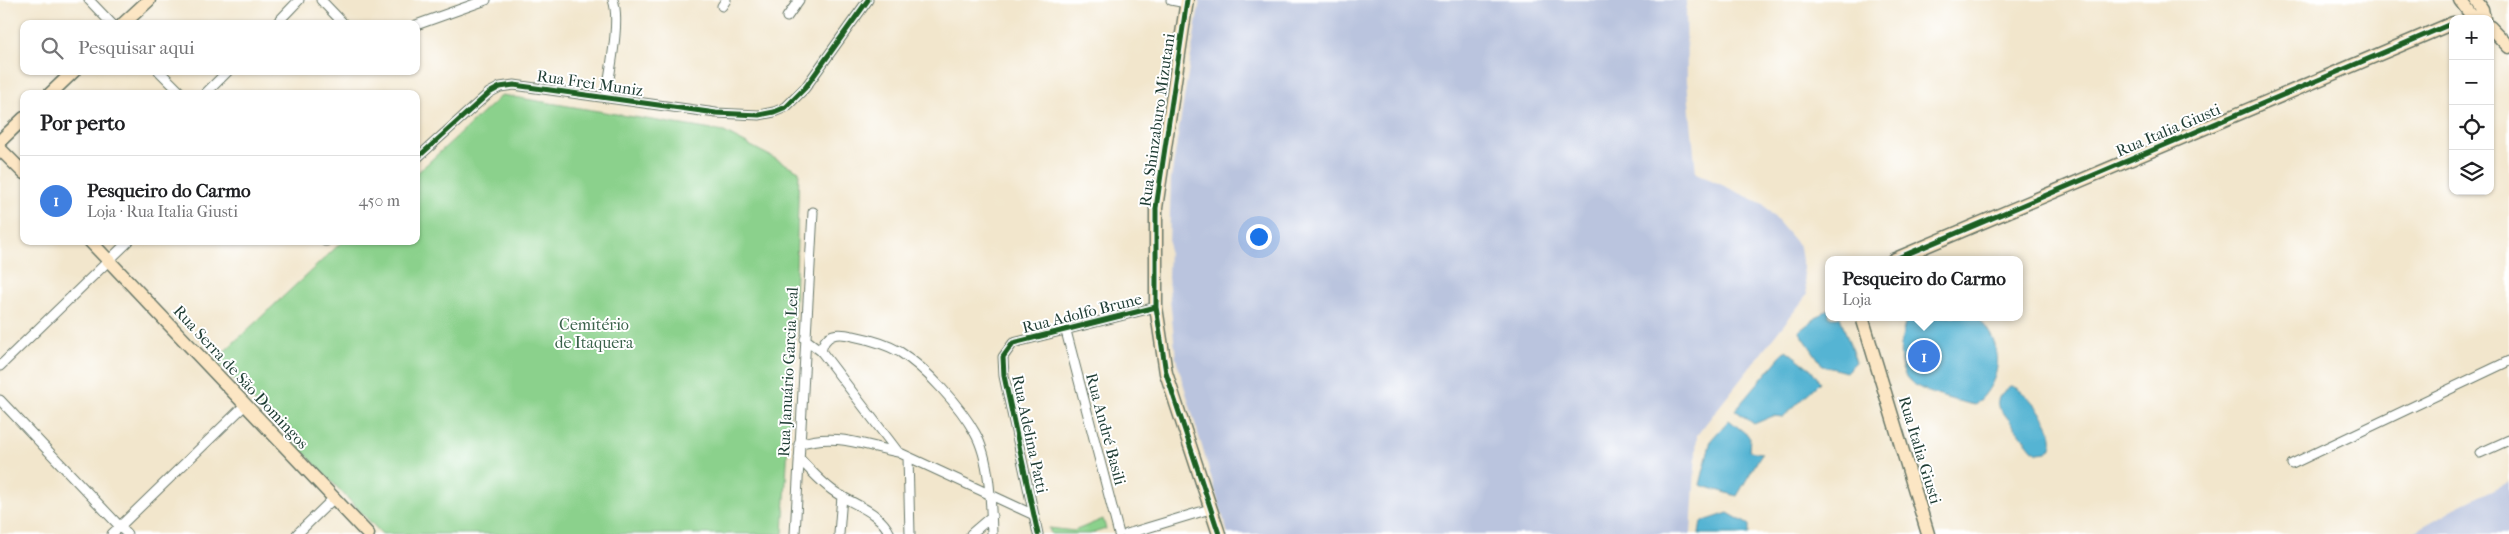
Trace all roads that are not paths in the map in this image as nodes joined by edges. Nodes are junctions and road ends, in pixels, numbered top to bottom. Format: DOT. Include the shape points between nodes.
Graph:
graph roads {
  1 [pos="89,0"];
  2 [pos="149,0"];
  3 [pos="300,0"];
  4 [pos="321,0"];
  5 [pos="486,0"];
  6 [pos="613,0"];
  7 [pos="799,0"];
  8 [pos="868,0"];
  9 [pos="1171,0"];
  10 [pos="2460,0"];
  11 [pos="1186,1"];
  12 [pos="2476,13"];
  13 [pos="787,17"];
  14 [pos="108,20"];
  15 [pos="127,20"];
  16 [pos="280,20"];
  17 [pos="340,20"];
  18 [pos="420,24"];
  19 [pos="2449,25"];
  20 [pos="2494,30"];
  21 [pos="2509,47"];
  22 [pos="70,75"];
  23 [pos="163,75"];
  24 [pos="224,75"];
  25 [pos="54,90"];
  26 [pos="178,90"];
  27 [pos="209,90"];
  28 [pos="606,98"];
  29 [pos="20,122"];
  30 [pos="0,141"];
  31 [pos="0,149"];
  32 [pos="420,154"];
  33 [pos="20,169"];
  34 [pos="813,212"];
  35 [pos="94,245"];
  36 [pos="125,245"];
  37 [pos="1902,256"];
  38 [pos="109,260"];
  39 [pos="1156,307"];
  40 [pos="1863,321"];
  41 [pos="1066,331"];
  42 [pos="806,339"];
  43 [pos="1013,343"];
  44 [pos="821,351"];
  45 [pos="2509,361"];
  46 [pos="0,366"];
  47 [pos="0,400"];
  48 [pos="245,405"];
  49 [pos="2509,440"];
  50 [pos="799,444"];
  51 [pos="898,452"];
  52 [pos="2480,453"];
  53 [pos="908,457"];
  54 [pos="798,458"];
  55 [pos="2292,464"];
  56 [pos="990,494"];
  57 [pos="842,496"];
  58 [pos="334,498"];
  59 [pos="1210,509"];
  60 [pos="1034,515"];
  61 [pos="992,516"];
  62 [pos="120,526"];
  63 [pos="112,534"];
  64 [pos="127,534"];
  65 [pos="297,534"];
  66 [pos="368,534"];
  67 [pos="794,534"];
  68 [pos="839,534"];
  69 [pos="890,534"];
  70 [pos="910,534"];
  71 [pos="971,534"];
  72 [pos="992,534"];
  73 [pos="1038,534"];
  74 [pos="1119,534"];
  75 [pos="1127,534"];
  76 [pos="1218,534"];
  77 [pos="1928,534"];
  1 -- 14 [label="street"];
  2 -- 15 [label="street"];
  3 -- 16 [label="street"];
  4 -- 17 [label="street"];
  5 -- 18 [label="street"];
  6 -- 28 [label="street" via="615,21"];
  7 -- 13 [label="street"];
  8 -- 28 [label="street, Rua Frei Muniz" via="805,88 786,107 759,115 733,114"];
  9 -- 11 [label="street"];
  10 -- 12 [label="street"];
  11 -- 39 [label="street, Rua Shinzaburo Mizutani" via="1156,208"];
  19 -- 37 [label="street, Rua Italia Giusti"];
  20 -- 21 [label="street"];
  22 -- 25 [label="street"];
  23 -- 26 [label="street"];
  24 -- 27 [label="street"];
  28 -- 32 [label="street, Rua Frei Muniz" via="514,85 500,87 489,93"];
  29 -- 30 [label="street"];
  31 -- 33 [label="street"];
  34 -- 42 [label="street, Rua Januário Garcia Leal"];
  35 -- 38 [label="street, Rua Serra de São Domingos"];
  36 -- 38 [label="street"];
  38 -- 46 [label="street"];
  38 -- 48 [label="street, Rua Serra de São Domingos"];
  39 -- 41 [label="street, Rua Adolfo Brune"];
  39 -- 59 [label="street, Rua Shinzaburo Mizutani" via="1166,373"];
  40 -- 77 [label="street, Rua Italia Giusti"];
  41 -- 43 [label="street, Rua Adolfo Brune"];
  41 -- 74 [label="street, Rua André Basili"];
  42 -- 44 [label="street"];
  42 -- 50 [label="street, Rua Januário Garcia Leal"];
  43 -- 60 [label="street, Rua Adelina Patti" via="1003,357 1004,376"];
  44 -- 51 [label="street"];
  44 -- 56 [label="street" via="824,339 839,334 861,337 892,348 916,364 957,407 976,434"];
  45 -- 55 [label="street"];
  47 -- 62 [label="street"];
  48 -- 58 [label="street, Rua Serra de São Domingos"];
  48 -- 62 [label="street"];
  49 -- 52 [label="street"];
  50 -- 51 [label="street" via="818,438 835,438"];
  50 -- 54 [label="street, Rua Januário Garcia Leal"];
  51 -- 53 [label="street"];
  53 -- 56 [label="street"];
  53 -- 70 [label="street"];
  54 -- 57 [label="street"];
  54 -- 67 [label="street, Rua Januário Garcia Leal"];
  56 -- 60 [label="street"];
  56 -- 61 [label="street"];
  57 -- 68 [label="street"];
  57 -- 69 [label="street" via="877,516"];
  58 -- 65 [label="street"];
  58 -- 66 [label="street, Rua Serra de São Domingos"];
  59 -- 75 [label="street"];
  59 -- 76 [label="street, Rua Shinzaburo Mizutani"];
  60 -- 73 [label="street, Rua Adelina Patti"];
  61 -- 71 [label="street"];
  61 -- 72 [label="street"];
  62 -- 63 [label="street"];
  62 -- 64 [label="street"];
}
